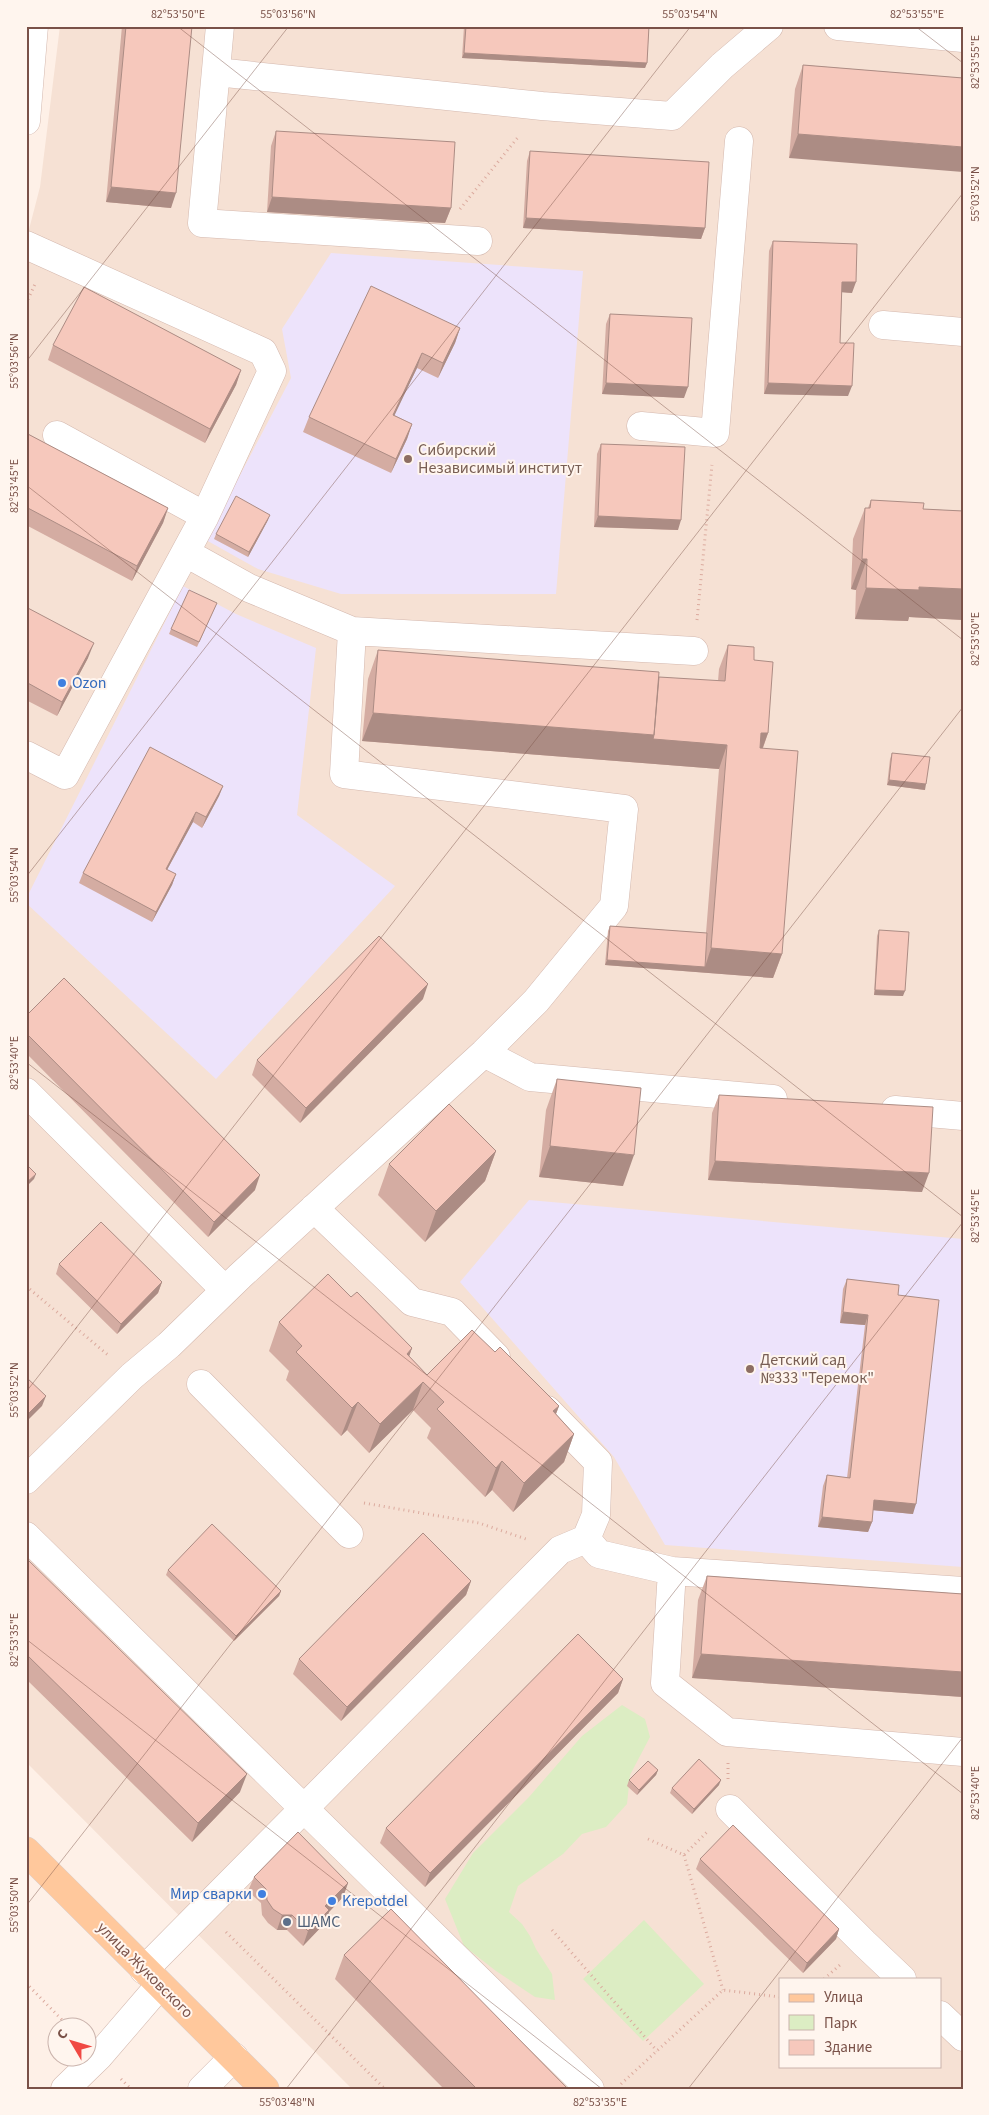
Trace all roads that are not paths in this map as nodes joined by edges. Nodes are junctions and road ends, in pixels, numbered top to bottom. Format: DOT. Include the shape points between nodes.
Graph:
graph roads {
  1 [pos="34,26"];
  2 [pos="220,26"];
  3 [pos="769,26"];
  4 [pos="838,26"];
  5 [pos="963,38"];
  6 [pos="216,72"];
  7 [pos="26,121"];
  8 [pos="738,141"];
  9 [pos="478,241"];
  10 [pos="26,245"];
  11 [pos="883,325"];
  12 [pos="963,332"];
  13 [pos="641,426"];
  14 [pos="57,435"];
  15 [pos="205,516"];
  16 [pos="186,553"];
  17 [pos="352,631"];
  18 [pos="694,651"];
  19 [pos="26,755"];
  20 [pos="484,1053"];
  21 [pos="26,1092"];
  22 [pos="795,1101"];
  23 [pos="874,1108"];
  24 [pos="963,1116"];
  25 [pos="314,1208"];
  26 [pos="225,1290"];
  27 [pos="201,1384"];
  28 [pos="26,1480"];
  29 [pos="349,1534"];
  30 [pos="26,1536"];
  31 [pos="586,1539"];
  32 [pos="672,1571"];
  33 [pos="963,1591"];
  34 [pos="963,1752"];
  35 [pos="303,1809"];
  36 [pos="730,1809"];
  37 [pos="26,1851"];
  38 [pos="152,1977"];
  39 [pos="901,1978"];
  40 [pos="942,2017"];
  41 [pos="963,2037"];
  42 [pos="234,2057"];
  43 [pos="65,2089"];
  44 [pos="202,2089"];
  45 [pos="265,2089"];
  46 [pos="590,2089"];
  1 -- 7 [label="street"];
  2 -- 6 [label="street"];
  3 -- 6 [label="street" via="722,66 672,116 542,106"];
  4 -- 5 [label="street"];
  6 -- 9 [label="street" via="202,223"];
  8 -- 13 [label="street" via="715,433"];
  10 -- 15 [label="street" via="263,352 272,371"];
  11 -- 12 [label="street"];
  14 -- 15 [label="street"];
  15 -- 16 [label="street"];
  16 -- 17 [label="street" via="249,588"];
  16 -- 19 [label="street" via="65,775"];
  17 -- 18 [label="street"];
  17 -- 20 [label="street" via="344,774 624,809 614,906 536,1001"];
  20 -- 22 [label="street" via="530,1077"];
  20 -- 25 [label="street"];
  21 -- 26 [label="street"];
  23 -- 24 [label="street"];
  25 -- 26 [label="street"];
  25 -- 31 [label="street" via="412,1302 452,1312 598,1462 596,1515"];
  26 -- 28 [label="street"];
  27 -- 29 [label="street"];
  30 -- 35 [label="street"];
  31 -- 32 [label="street" via="599,1554"];
  31 -- 35 [label="street" via="560,1550"];
  32 -- 33 [label="street"];
  32 -- 34 [label="street" via="665,1683 727,1732"];
  35 -- 38 [label="street" via="205,1910"];
  35 -- 46 [label="street"];
  36 -- 39 [label="street"];
  37 -- 38 [label="main road, улица Жуковского"];
  38 -- 42 [label="main road, улица Жуковского"];
  38 -- 43 [label="street" via="99,2056"];
  40 -- 41 [label="street"];
  42 -- 44 [label="street"];
  42 -- 45 [label="main road, улица Жуковского"];
}
